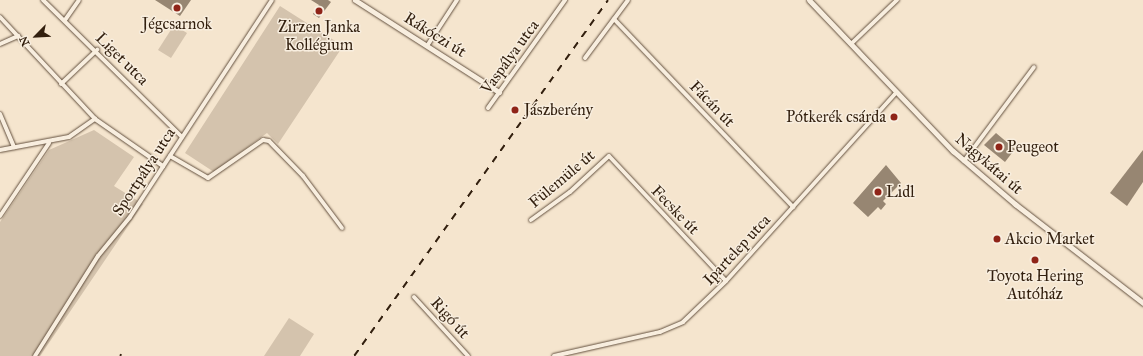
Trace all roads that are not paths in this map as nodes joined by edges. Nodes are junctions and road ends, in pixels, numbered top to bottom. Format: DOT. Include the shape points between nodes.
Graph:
graph roads {
  1 [pos="43,0"];
  2 [pos="79,0"];
  3 [pos="272,0"];
  4 [pos="354,0"];
  5 [pos="457,0"];
  6 [pos="565,0"];
  7 [pos="628,0"];
  8 [pos="809,0"];
  9 [pos="814,0"];
  10 [pos="897,0"];
  11 [pos="0,17"];
  12 [pos="614,19"];
  13 [pos="65,20"];
  14 [pos="835,27"];
  15 [pos="18,36"];
  16 [pos="0,44"];
  17 [pos="850,44"];
  18 [pos="427,46"];
  19 [pos="97,50"];
  20 [pos="585,58"];
  21 [pos="1034,67"];
  22 [pos="61,84"];
  23 [pos="499,92"];
  24 [pos="896,93"];
  25 [pos="488,108"];
  26 [pos="0,114"];
  27 [pos="95,119"];
  28 [pos="182,137"];
  29 [pos="49,143"];
  30 [pos="14,147"];
  31 [pos="0,150"];
  32 [pos="170,156"];
  33 [pos="609,156"];
  34 [pos="964,161"];
  35 [pos="163,166"];
  36 [pos="793,207"];
  37 [pos="0,216"];
  38 [pos="531,220"];
  39 [pos="342,228"];
  40 [pos="726,281"];
  41 [pos="414,297"];
  42 [pos="1143,303"];
  43 [pos="35,356"];
  44 [pos="468,356"];
  45 [pos="554,356"];
  1 -- 13 [label="street, Liget utca"];
  2 -- 13 [label="street"];
  3 -- 28 [label="street, Sportpálya utca"];
  4 -- 18 [label="street, Rákóczi út"];
  5 -- 18 [label="street"];
  6 -- 23 [label="street, Vaspálya utca"];
  7 -- 12 [label="street"];
  8 -- 14 [label="street, Nagykátai út"];
  9 -- 14 [label="street, Nagykátai út"];
  10 -- 17 [label="street"];
  11 -- 15 [label="street"];
  12 -- 20 [label="street"];
  12 -- 36 [label="street, Fácán út"];
  13 -- 19 [label="street, Liget utca"];
  14 -- 17 [label="street, Nagykátai út"];
  15 -- 16 [label="street"];
  15 -- 22 [label="street"];
  17 -- 24 [label="street, Nagykátai út"];
  18 -- 23 [label="street, Rákóczi út"];
  19 -- 22 [label="street"];
  19 -- 28 [label="street, Liget utca"];
  21 -- 34 [label="street"];
  22 -- 27 [label="street"];
  23 -- 25 [label="street, Vaspálya utca"];
  24 -- 34 [label="street, Nagykátai út"];
  24 -- 36 [label="street, Ipartelep utca"];
  26 -- 30 [label="street"];
  27 -- 29 [label="street" via="69,137"];
  27 -- 35 [label="street"];
  28 -- 32 [label="street, Sportpálya utca"];
  29 -- 30 [label="street"];
  29 -- 37 [label="street"];
  30 -- 31 [label="street"];
  32 -- 35 [label="street, Sportpálya utca"];
  32 -- 39 [label="street" via="208,178 263,140 269,141 303,176"];
  33 -- 38 [label="street, Fülemüle út" via="570,192"];
  33 -- 40 [label="street, Fecske út"];
  34 -- 42 [label="street, Nagykátai út"];
  35 -- 43 [label="street, Sportpálya utca" via="130,217 98,256"];
  36 -- 40 [label="street, Ipartelep utca"];
  40 -- 45 [label="street, Ipartelep utca" via="683,322 660,332"];
  41 -- 44 [label="street, Rigó út"];
}
